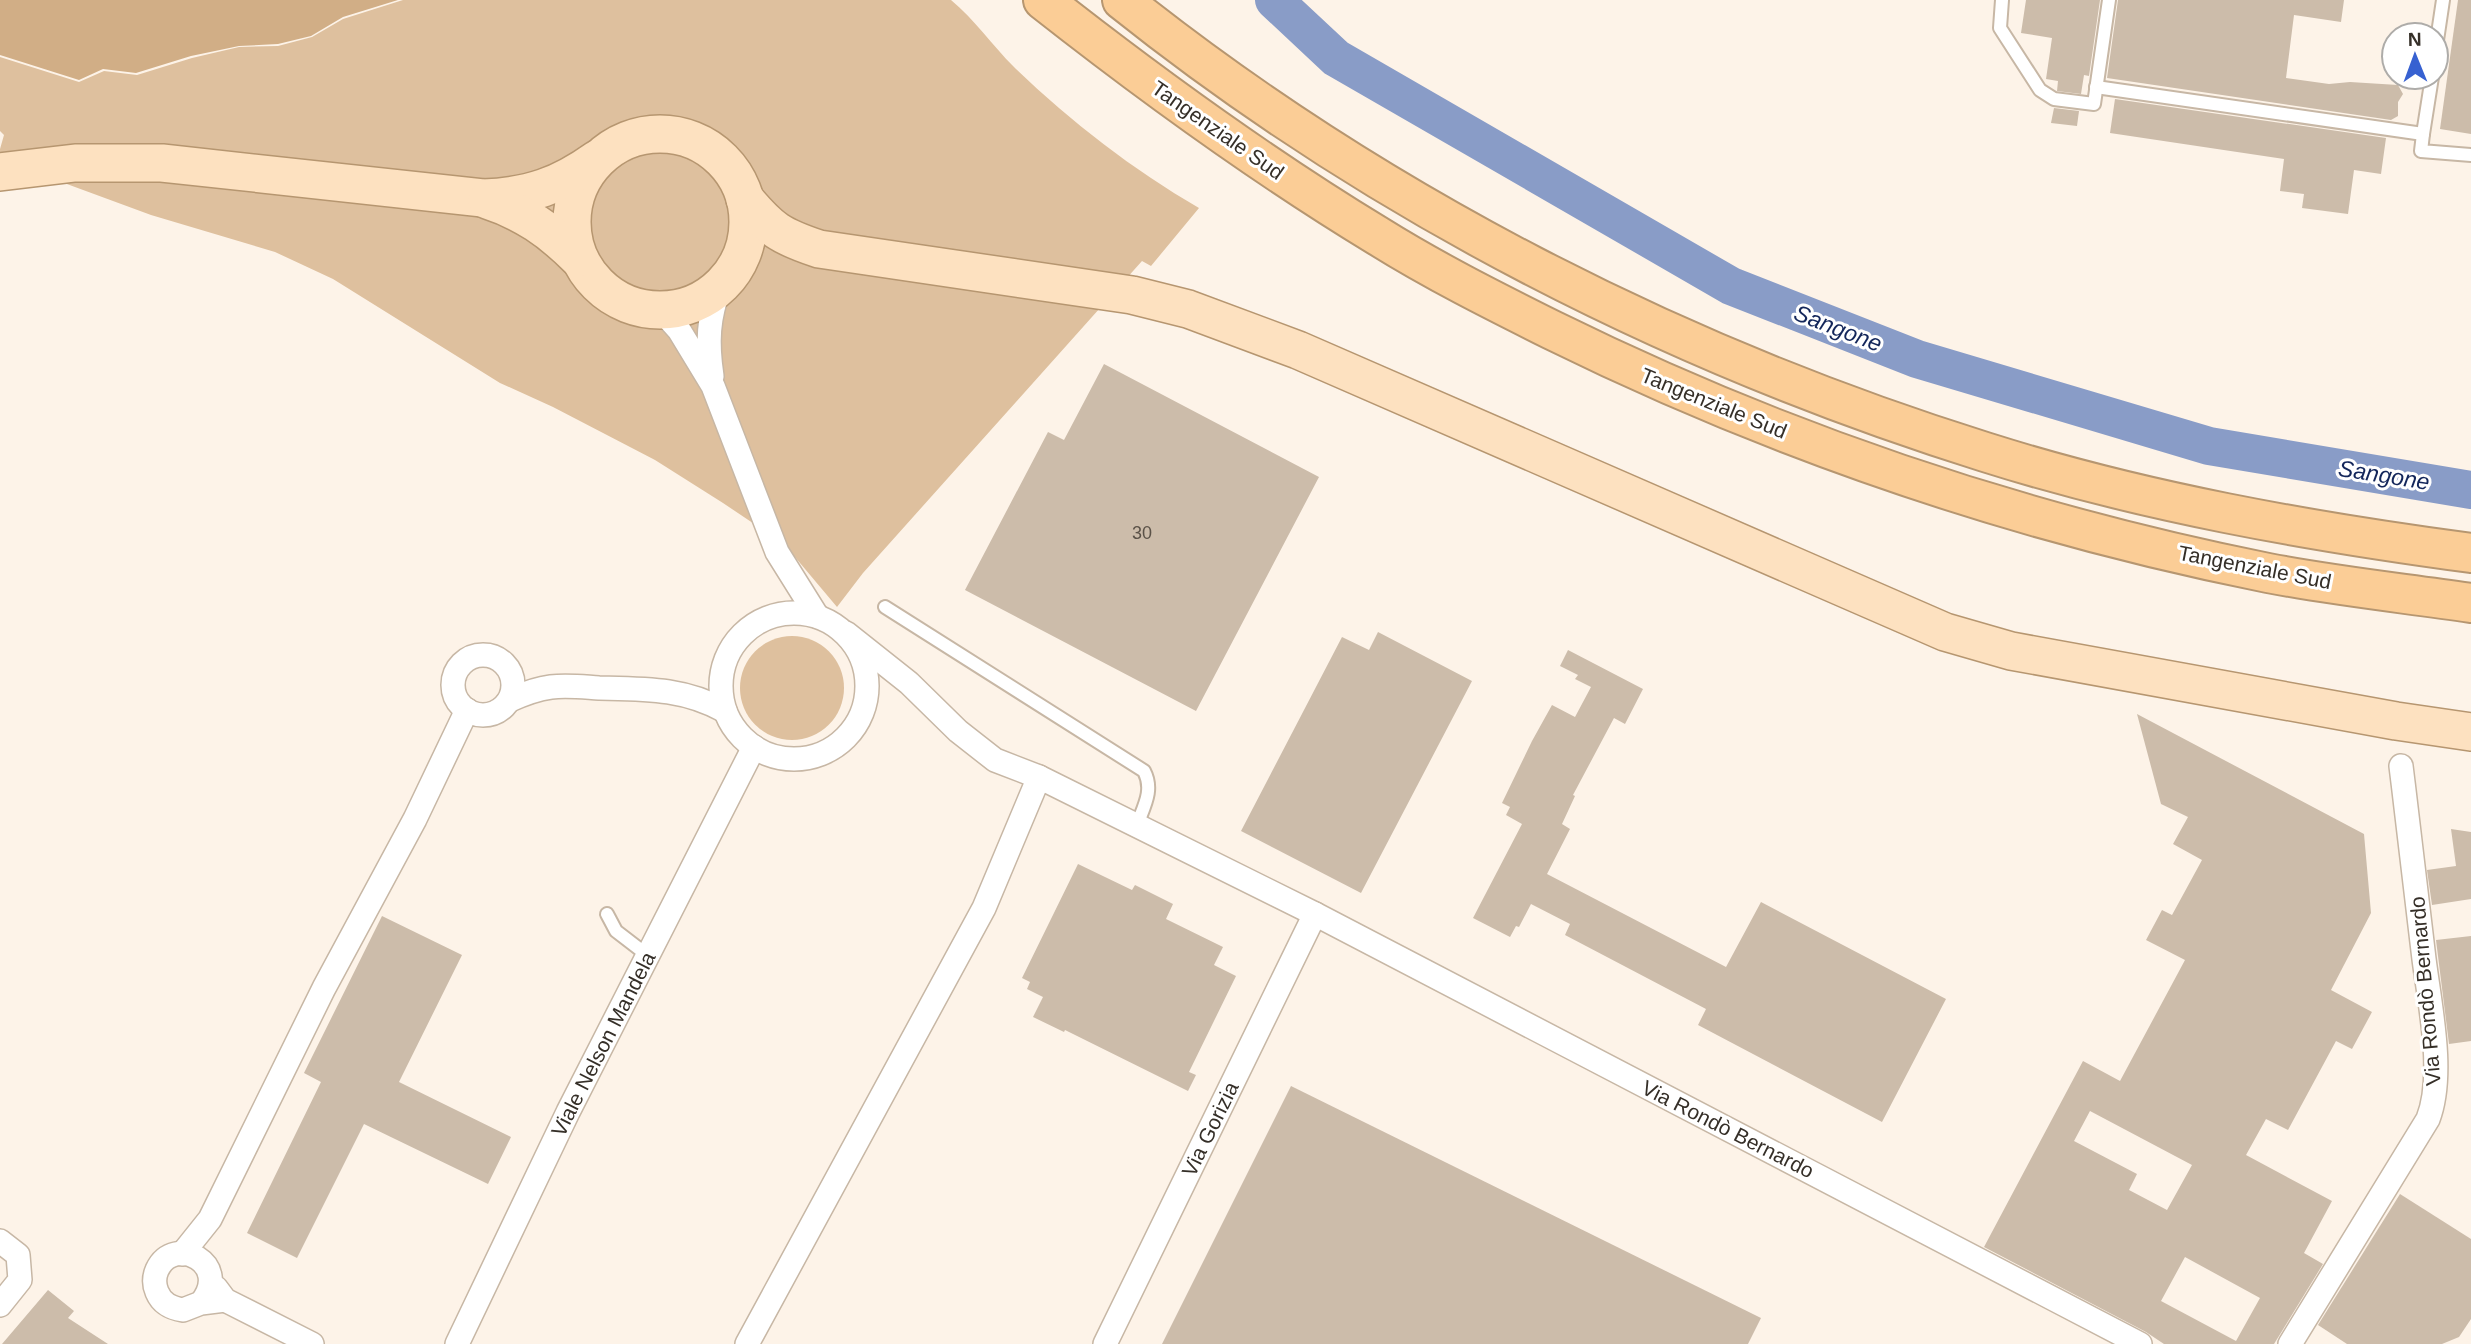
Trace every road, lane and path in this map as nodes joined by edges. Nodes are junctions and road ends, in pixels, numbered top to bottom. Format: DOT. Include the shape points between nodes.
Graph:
graph roads {
  1 [pos="1043,0"];
  2 [pos="1122,0"];
  3 [pos="2002,0"];
  4 [pos="2109,0"];
  5 [pos="2443,0"];
  6 [pos="2440,21"];
  7 [pos="2096,87"];
  8 [pos="2430,91"];
  9 [pos="2423,134"];
  10 [pos="2471,155"];
  11 [pos="597,159"];
  12 [pos="0,172"];
  13 [pos="483,198"];
  14 [pos="745,199"];
  15 [pos="819,248"];
  16 [pos="578,258"];
  17 [pos="725,281"];
  18 [pos="662,310"];
  19 [pos="713,386"];
  20 [pos="2471,553"];
  21 [pos="2471,603"];
  22 [pos="886,607"];
  23 [pos="817,616"];
  24 [pos="846,634"];
  25 [pos="510,700"];
  26 [pos="467,710"];
  27 [pos="725,711"];
  28 [pos="2471,732"];
  29 [pos="754,747"];
  30 [pos="2401,766"];
  31 [pos="1039,777"];
  32 [pos="1137,825"];
  33 [pos="607,914"];
  34 [pos="1315,914"];
  35 [pos="644,962"];
  36 [pos="210,1219"];
  37 [pos="0,1241"];
  38 [pos="182,1254"];
  39 [pos="208,1272"];
  40 [pos="225,1300"];
  41 [pos="201,1303"];
  42 [pos="0,1305"];
  43 [pos="312,1344"];
  44 [pos="457,1344"];
  45 [pos="747,1344"];
  46 [pos="1105,1344"];
  47 [pos="2140,1344"];
  48 [pos="2290,1344"];
  1 -- 21 [label="highway, Tangenziale Sud" via="1236,146 1381,238 1634,370 1892,473 1995,506 2271,573"];
  2 -- 20 [label="highway" via="1272,111 1373,176 1623,310 1777,377 1987,453 2089,481 2299,528"];
  3 -- 7 [label="lane" via="2000,28 2040,90 2054,99 2094,104"];
  4 -- 7 [label="lane"];
  5 -- 6 [label="lane"];
  7 -- 9 [label="lane"];
  8 -- 9 [label="lane"];
  9 -- 10 [label="lane" via="2421,151"];
  11 -- 13 [label="main road" via="544,190"];
  11 -- 14 [label="main road" via="637,136 683,137 722,160"];
  11 -- 16 [label="main road" via="575,195 572,238"];
  12 -- 13 [label="main road" via="75,163 162,163"];
  13 -- 16 [label="main road" via="536,221"];
  14 -- 15 [label="main road" via="766,225 791,240"];
  14 -- 17 [label="main road" via="748,231 739,261"];
  15 -- 17 [label="main road" via="788,254"];
  15 -- 28 [label="main road" via="1132,295 1188,309 1298,351 1932,627 1983,644"];
  16 -- 18 [label="main road" via="612,297 636,307"];
  17 -- 18 [label="main road" via="703,299"];
  17 -- 19 [label="street" via="708,326"];
  18 -- 19 [label="street"];
  19 -- 23 [label="street" via="777,552"];
  22 -- 32 [label="lane" via="1144,771 1150,791"];
  23 -- 24 [label="street"];
  23 -- 27 [label="street" via="789,612 767,617 748,629 723,666"];
  24 -- 29 [label="street" via="857,647 867,680 866,703 857,725 821,754 799,759"];
  24 -- 31 [label="street, Via Rondò Bernardo" via="995,760"];
  25 -- 26 [label="street" via="496,712"];
  25 -- 26 [label="street" via="513,680 504,663 496,657 476,656 459,666 453,685"];
  25 -- 27 [label="street" via="551,687 676,691"];
  26 -- 36 [label="street"];
  27 -- 29 [label="street"];
  29 -- 35 [label="street, Viale Nelson Mandela"];
  30 -- 48 [label="street, Via Rondò Bernardo" via="2432,1026 2435,1102"];
  31 -- 32 [label="street, Via Rondò Bernardo"];
  31 -- 45 [label="street" via="984,908"];
  32 -- 34 [label="street, Via Rondò Bernardo"];
  33 -- 35 [label="lane" via="616,931 642,951"];
  34 -- 46 [label="street, Via Gorizia"];
  34 -- 47 [label="street, Via Rondò Bernardo"];
  35 -- 44 [label="street, Viale Nelson Mandela"];
  36 -- 38 [label="street"];
  36 -- 39 [label="street"];
  37 -- 42 [label="street" via="18,1255 20,1280"];
  38 -- 39 [label="street" via="191,1255"];
  38 -- 41 [label="street" via="164,1261 155,1287 173,1308 183,1310"];
  39 -- 40 [label="street"];
  39 -- 41 [label="street" via="207,1296"];
  40 -- 41 [label="street"];
  40 -- 43 [label="street"];
}
